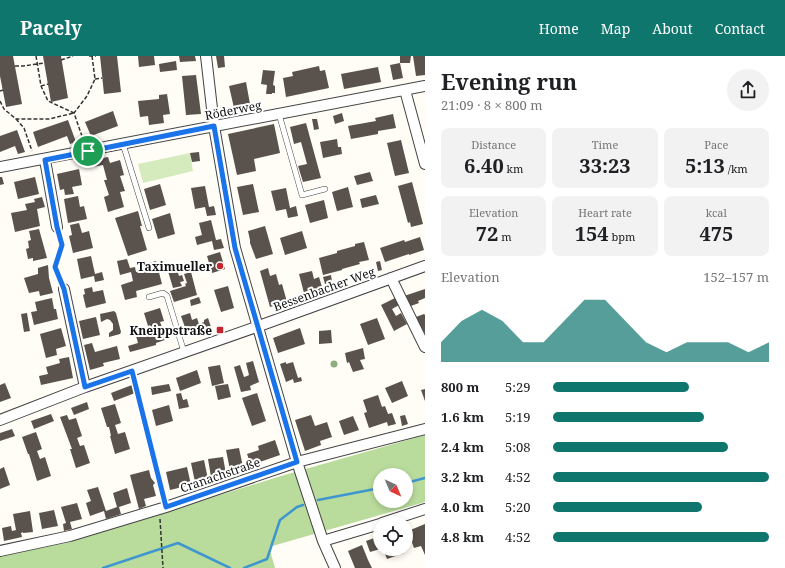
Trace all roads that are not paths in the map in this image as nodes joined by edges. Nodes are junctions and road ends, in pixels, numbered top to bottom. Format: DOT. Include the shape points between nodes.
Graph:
graph roads {
  1 [pos="206,56"];
  2 [pos="425,86"];
  3 [pos="405,90"];
  4 [pos="279,114"];
  5 [pos="214,126"];
  6 [pos="123,144"];
  7 [pos="40,161"];
  8 [pos="425,164"];
  9 [pos="0,168"];
  10 [pos="325,189"];
  11 [pos="57,227"];
  12 [pos="149,228"];
  13 [pos="425,266"];
  14 [pos="391,278"];
  15 [pos="64,289"];
  16 [pos="149,297"];
  17 [pos="259,326"];
  18 [pos="425,347"];
  19 [pos="184,352"];
  20 [pos="85,387"];
  21 [pos="0,420"];
  22 [pos="425,428"];
  23 [pos="297,462"];
  24 [pos="425,510"];
  25 [pos="405,516"];
  26 [pos="373,525"];
  27 [pos="323,541"];
  28 [pos="0,551"];
  29 [pos="335,568"];
  1 -- 5 [label="street"];
  2 -- 3 [label="street, Röderweg"];
  3 -- 4 [label="street, Röderweg"];
  3 -- 8 [label="street"];
  4 -- 5 [label="street, Röderweg"];
  4 -- 10 [label="lane" via="302,195"];
  5 -- 6 [label="street, Röderweg"];
  5 -- 17 [label="street" via="235,248"];
  6 -- 7 [label="street, Röderweg"];
  6 -- 12 [label="lane"];
  7 -- 9 [label="street, Röderweg"];
  7 -- 11 [label="street"];
  13 -- 14 [label="street, Bessenbacher Weg"];
  14 -- 17 [label="street, Bessenbacher Weg"];
  14 -- 18 [label="street, Bessenbacher Weg"];
  15 -- 20 [label="street"];
  16 -- 19 [label="lane" via="163,293 167,296"];
  17 -- 19 [label="street, Bessenbacher Weg"];
  17 -- 23 [label="street"];
  19 -- 20 [label="street, Bessenbacher Weg"];
  20 -- 21 [label="street, Bessenbacher Weg"];
  22 -- 23 [label="street, Cranachstraße"];
  23 -- 27 [label="street"];
  23 -- 28 [label="street, Cranachstraße" via="166,507 70,536"];
  24 -- 25 [label="street"];
  26 -- 27 [label="street"];
  27 -- 29 [label="street"];
}
